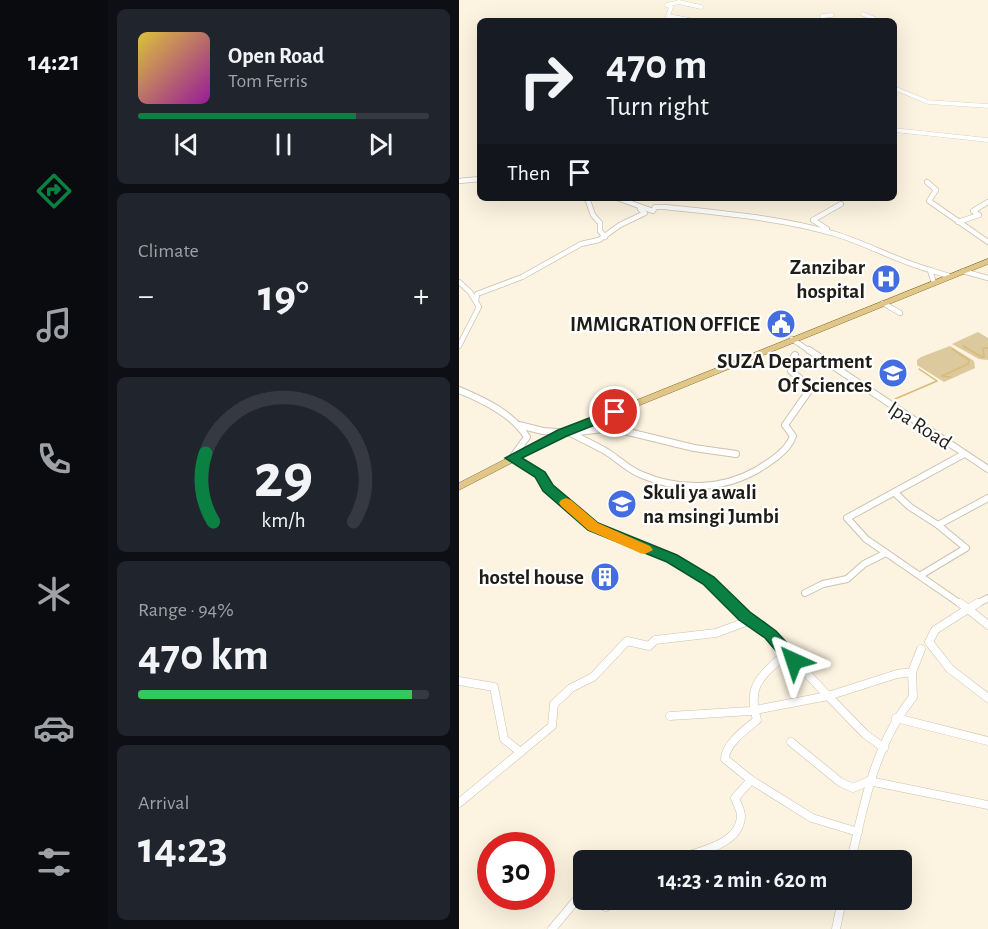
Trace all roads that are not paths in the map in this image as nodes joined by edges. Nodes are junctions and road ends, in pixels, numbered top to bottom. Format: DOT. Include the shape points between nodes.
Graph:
graph roads {
  1 [pos="701,7"];
  2 [pos="863,14"];
  3 [pos="832,15"];
  4 [pos="679,18"];
  5 [pos="823,18"];
  6 [pos="875,18"];
  7 [pos="897,90"];
  8 [pos="988,106"];
  9 [pos="897,130"];
  10 [pos="988,140"];
  11 [pos="477,179"];
  12 [pos="459,181"];
  13 [pos="927,182"];
  14 [pos="588,201"];
  15 [pos="624,201"];
  16 [pos="656,201"];
  17 [pos="988,202"];
  18 [pos="841,204"];
  19 [pos="639,208"];
  20 [pos="653,211"];
  21 [pos="958,222"];
  22 [pos="833,233"];
  23 [pos="605,237"];
  24 [pos="988,242"];
  25 [pos="988,261"];
  26 [pos="930,270"];
  27 [pos="963,271"];
  28 [pos="949,276"];
  29 [pos="988,278"];
  30 [pos="459,282"];
  31 [pos="934,283"];
  32 [pos="476,302"];
  33 [pos="883,303"];
  34 [pos="900,313"];
  35 [pos="792,339"];
  36 [pos="459,346"];
  37 [pos="795,355"];
  38 [pos="459,390"];
  39 [pos="510,421"];
  40 [pos="566,433"];
  41 [pos="736,454"];
  42 [pos="964,454"];
  43 [pos="512,458"];
  44 [pos="988,469"];
  45 [pos="459,487"];
  46 [pos="895,493"];
  47 [pos="988,498"];
  48 [pos="938,525"];
  49 [pos="887,553"];
  50 [pos="921,575"];
  51 [pos="805,593"];
  52 [pos="988,598"];
  53 [pos="968,609"];
  54 [pos="751,620"];
  55 [pos="988,625"];
  56 [pos="921,649"];
  57 [pos="787,652"];
  58 [pos="912,672"];
  59 [pos="459,681"];
  60 [pos="828,696"];
  61 [pos="988,698"];
  62 [pos="753,710"];
  63 [pos="671,716"];
  64 [pos="896,718"];
  65 [pos="988,741"];
  66 [pos="791,742"];
  67 [pos="884,747"];
  68 [pos="519,751"];
  69 [pos="751,780"];
  70 [pos="869,781"];
  71 [pos="459,803"];
  72 [pos="988,805"];
  73 [pos="858,831"];
  74 [pos="705,850"];
  75 [pos="854,850"];
  76 [pos="573,903"];
  77 [pos="840,910"];
  78 [pos="552,929"];
  79 [pos="836,929"];
  1 -- 4 [label="street" via="679,2 667,5 671,7 668,16"];
  2 -- 6 [label="street"];
  3 -- 5 [label="street"];
  7 -- 8 [label="street" via="915,100 948,106"];
  9 -- 10 [label="street"];
  11 -- 12 [label="street"];
  13 -- 21 [label="street" via="936,190 930,201"];
  14 -- 23 [label="street"];
  15 -- 19 [label="street"];
  16 -- 20 [label="street"];
  17 -- 21 [label="street" via="973,211 979,215"];
  18 -- 22 [label="street" via="813,220"];
  19 -- 20 [label="street"];
  19 -- 23 [label="street" via="644,214"];
  20 -- 22 [label="street" via="655,207 665,207 751,217"];
  21 -- 24 [label="street"];
  22 -- 26 [label="street"];
  23 -- 32 [label="street" via="581,244 522,277 477,294"];
  25 -- 27 [label="main road"];
  26 -- 28 [label="street"];
  26 -- 31 [label="street"];
  27 -- 28 [label="main road"];
  27 -- 29 [label="street"];
  28 -- 31 [label="main road"];
  30 -- 32 [label="street"];
  31 -- 33 [label="main road"];
  32 -- 36 [label="street" via="479,307"];
  33 -- 34 [label="street"];
  33 -- 35 [label="main road"];
  35 -- 40 [label="main road"];
  35 -- 42 [label="street, Ipa Road"];
  37 -- 40 [label="street" via="789,364 791,371 811,388 786,425 793,436 791,442 771,462 741,480 680,486 632,471 606,452"];
  38 -- 39 [label="street"];
  39 -- 40 [label="street"];
  39 -- 43 [label="street" via="527,437"];
  40 -- 41 [label="street" via="612,428"];
  40 -- 43 [label="main road"];
  42 -- 44 [label="street, Ipa Road"];
  42 -- 46 [label="street"];
  43 -- 45 [label="main road"];
  43 -- 54 [label="street" via="540,475 548,488 593,527 688,566"];
  46 -- 48 [label="street"];
  46 -- 49 [label="street" via="847,518 862,536"];
  47 -- 48 [label="street"];
  48 -- 50 [label="street" via="966,548"];
  49 -- 50 [label="street"];
  49 -- 51 [label="street" via="864,564 847,579"];
  50 -- 53 [label="street"];
  52 -- 53 [label="street"];
  53 -- 55 [label="street"];
  53 -- 61 [label="street" via="935,630 929,642 950,669"];
  54 -- 57 [label="street"];
  54 -- 68 [label="street" via="733,629 690,639 655,640 649,646 627,641 593,677 571,688 554,704 552,726"];
  56 -- 58 [label="street"];
  57 -- 60 [label="street"];
  57 -- 62 [label="street" via="755,686 750,697"];
  58 -- 60 [label="street"];
  58 -- 64 [label="street" via="913,697"];
  59 -- 68 [label="street" via="493,687 504,739"];
  60 -- 62 [label="street"];
  60 -- 67 [label="street" via="865,734"];
  62 -- 63 [label="street"];
  62 -- 69 [label="street" via="757,720 725,753 725,759"];
  64 -- 65 [label="street"];
  64 -- 67 [label="street"];
  66 -- 70 [label="street" via="847,786"];
  67 -- 70 [label="street"];
  68 -- 71 [label="street"];
  69 -- 73 [label="street" via="812,818"];
  69 -- 74 [label="street" via="735,798 742,813 733,835"];
  70 -- 72 [label="street"];
  70 -- 73 [label="street"];
  73 -- 75 [label="street"];
  76 -- 78 [label="street"];
  77 -- 79 [label="street"];
}
